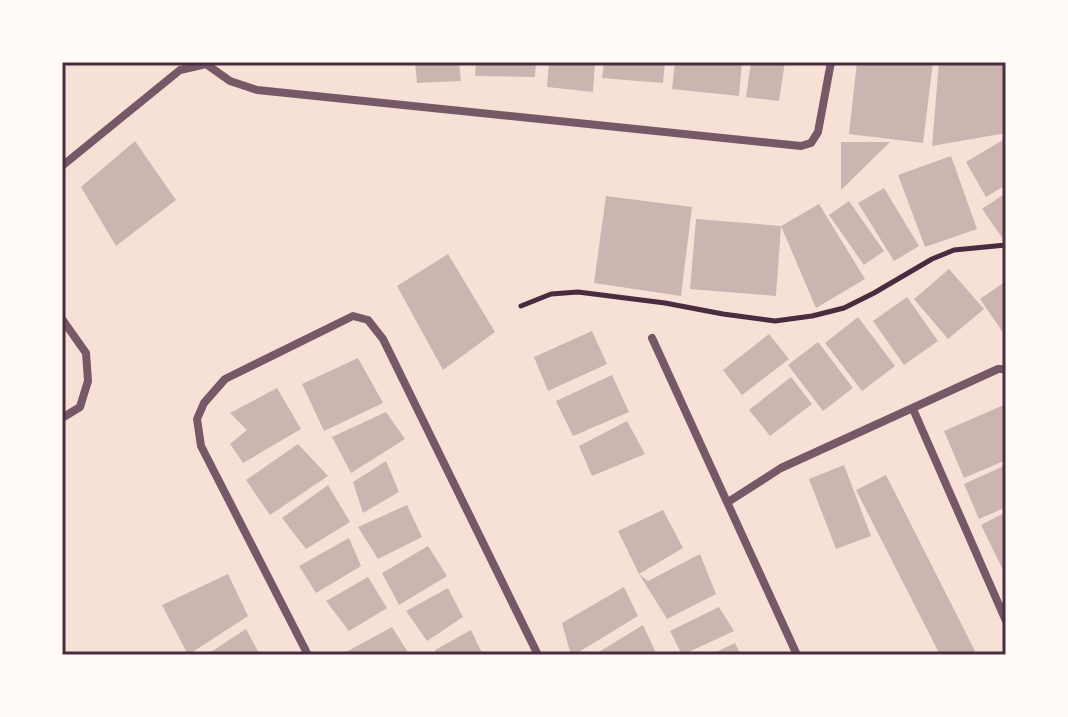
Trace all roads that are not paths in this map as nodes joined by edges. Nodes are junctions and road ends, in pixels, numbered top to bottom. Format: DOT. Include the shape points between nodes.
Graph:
graph roads {
  1 [pos="831,62"];
  2 [pos="206,63"];
  3 [pos="62,166"];
  4 [pos="62,319"];
  5 [pos="652,338"];
  6 [pos="1006,369"];
  7 [pos="913,409"];
  8 [pos="62,418"];
  9 [pos="728,502"];
  10 [pos="1006,621"];
  11 [pos="308,655"];
  12 [pos="538,655"];
  13 [pos="797,655"];
  1 -- 2 [label="street" via="818,132 811,143 801,146 257,90 230,81"];
  2 -- 3 [label="street" via="180,70"];
  4 -- 8 [label="street" via="86,353 88,381 80,407"];
  5 -- 9 [label="street"];
  6 -- 7 [label="street"];
  7 -- 9 [label="street" via="781,468"];
  7 -- 10 [label="street"];
  9 -- 13 [label="street"];
  11 -- 12 [label="street" via="201,446 197,419 225,379 353,316 368,320 383,339"];
}
